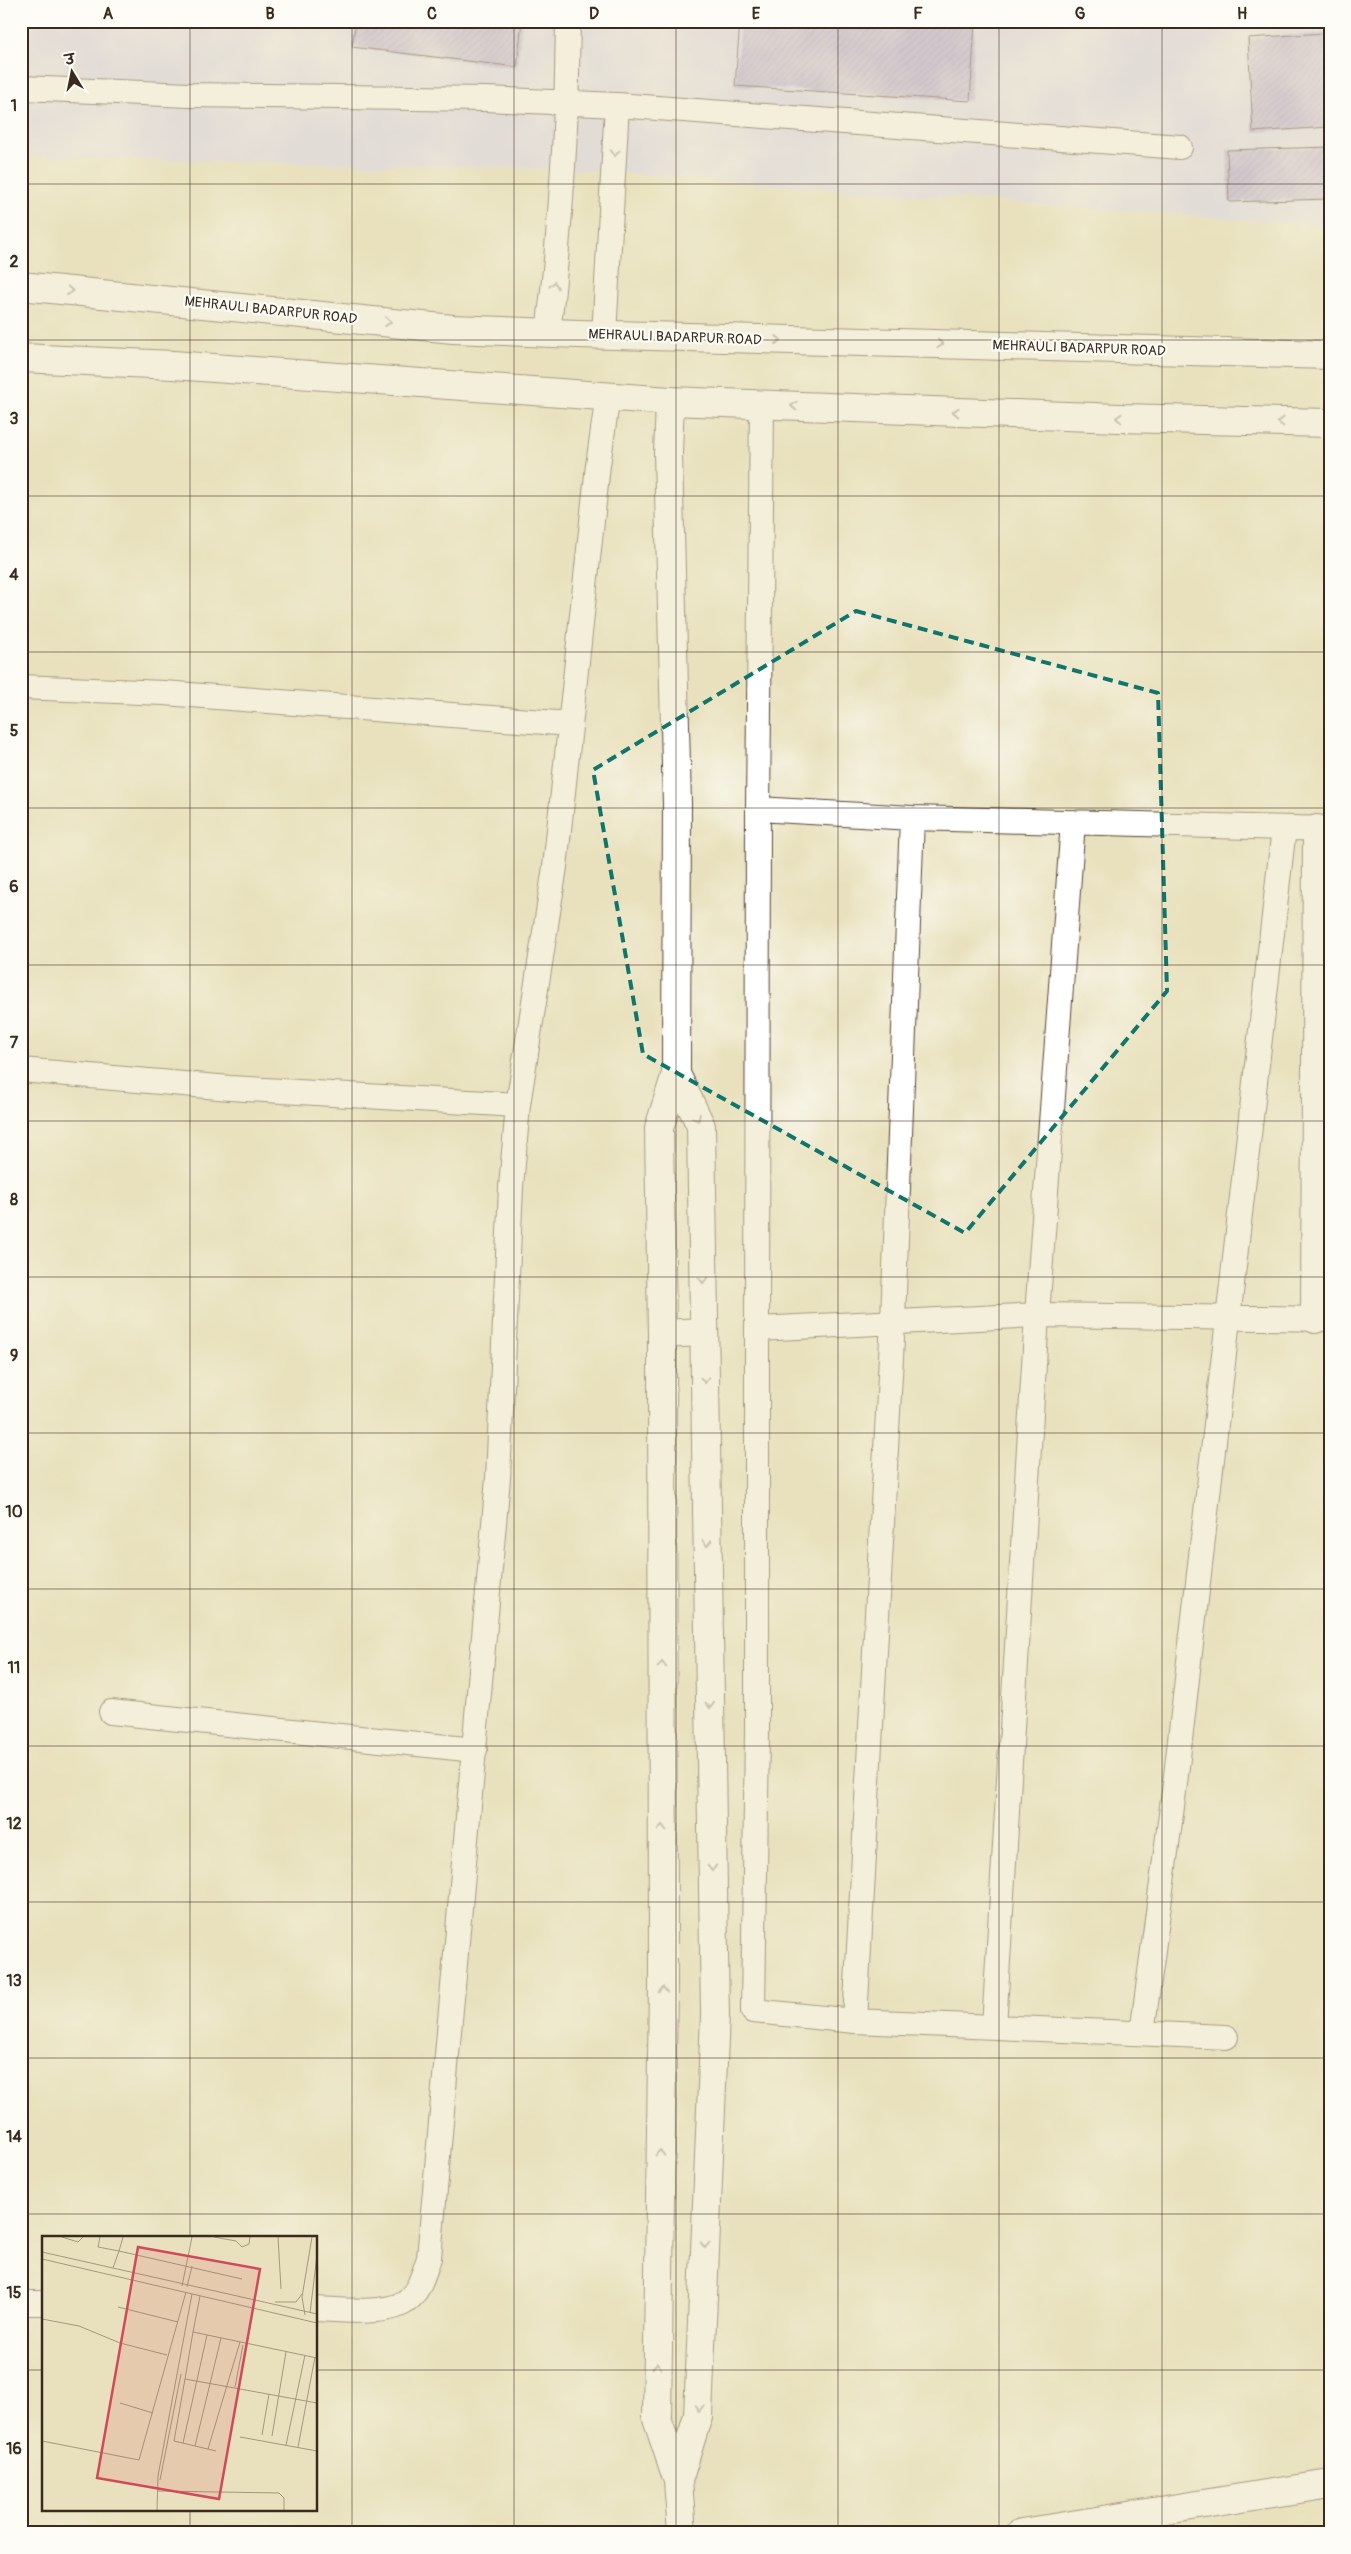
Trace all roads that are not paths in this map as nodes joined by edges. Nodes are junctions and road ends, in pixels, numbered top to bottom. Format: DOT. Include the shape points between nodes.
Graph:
graph roads {
  1 [pos="568,21"];
  2 [pos="21,88"];
  3 [pos="567,103"];
  4 [pos="617,105"];
  5 [pos="1180,147"];
  6 [pos="21,286"];
  7 [pos="548,333"];
  8 [pos="604,335"];
  9 [pos="1330,355"];
  10 [pos="21,358"];
  11 [pos="608,395"];
  12 [pos="670,401"];
  13 [pos="762,404"];
  14 [pos="1330,423"];
  15 [pos="21,687"];
  16 [pos="570,724"];
  17 [pos="758,809"];
  18 [pos="912,818"];
  19 [pos="1073,822"];
  20 [pos="1284,828"];
  21 [pos="1323,829"];
  22 [pos="21,1070"];
  23 [pos="676,1074"];
  24 [pos="518,1105"];
  25 [pos="1037,1315"];
  26 [pos="1228,1318"];
  27 [pos="1322,1319"];
  28 [pos="893,1320"];
  29 [pos="757,1329"];
  30 [pos="704,1332"];
  31 [pos="662,1334"];
  32 [pos="111,1712"];
  33 [pos="475,1750"];
  34 [pos="855,2021"];
  35 [pos="994,2027"];
  36 [pos="1142,2033"];
  37 [pos="1226,2037"];
  38 [pos="21,2303"];
  39 [pos="42,2303"];
  40 [pos="318,2309"];
  41 [pos="678,2481"];
  42 [pos="1330,2484"];
  43 [pos="682,2533"];
  44 [pos="1021,2533"];
  1 -- 3 [label="lane"];
  2 -- 3 [label="lane"];
  3 -- 4 [label="lane"];
  7 -- 3 [label="lane, one-way" via="559,246"];
  4 -- 5 [label="lane"];
  4 -- 8 [label="lane, one-way"];
  6 -- 7 [label="street, MEHRAULI BADARPUR ROAD, one-way" via="453,329"];
  7 -- 8 [label="street, MEHRAULI BADARPUR ROAD"];
  8 -- 9 [label="street, MEHRAULI BADARPUR ROAD, one-way"];
  10 -- 11 [label="street"];
  11 -- 12 [label="street"];
  11 -- 16 [label="lane"];
  12 -- 13 [label="street"];
  12 -- 23 [label="street" via="668,454 677,804"];
  14 -- 13 [label="street, one-way"];
  13 -- 17 [label="lane"];
  15 -- 16 [label="lane" via="164,693"];
  16 -- 24 [label="lane" via="555,867"];
  17 -- 18 [label="lane"];
  17 -- 29 [label="lane"];
  18 -- 19 [label="lane"];
  18 -- 28 [label="lane"];
  19 -- 20 [label="lane"];
  19 -- 25 [label="lane"];
  20 -- 21 [label="lane"];
  20 -- 26 [label="lane"];
  21 -- 27 [label="street"];
  22 -- 24 [label="lane" via="230,1088"];
  23 -- 30 [label="street, one-way" via="700,1126"];
  23 -- 31 [label="street" via="659,1128"];
  24 -- 33 [label="lane" via="511,1187 498,1478"];
  25 -- 26 [label="lane"];
  25 -- 28 [label="lane"];
  25 -- 35 [label="lane"];
  26 -- 27 [label="lane"];
  26 -- 36 [label="lane" via="1176,1784"];
  28 -- 29 [label="lane"];
  28 -- 34 [label="lane"];
  29 -- 34 [label="lane" via="753,2011"];
  30 -- 31 [label="street"];
  30 -- 41 [label="street, one-way" via="715,2015 698,2416"];
  41 -- 31 [label="street, one-way" via="656,2419 663,1984"];
  32 -- 33 [label="lane"];
  33 -- 40 [label="lane" via="429,2258 419,2286 405,2302 376,2310"];
  34 -- 35 [label="lane"];
  35 -- 36 [label="lane"];
  36 -- 37 [label="lane"];
  38 -- 39 [label="lane"];
  41 -- 43 [label="street"];
  42 -- 44 [label="street"];
}
